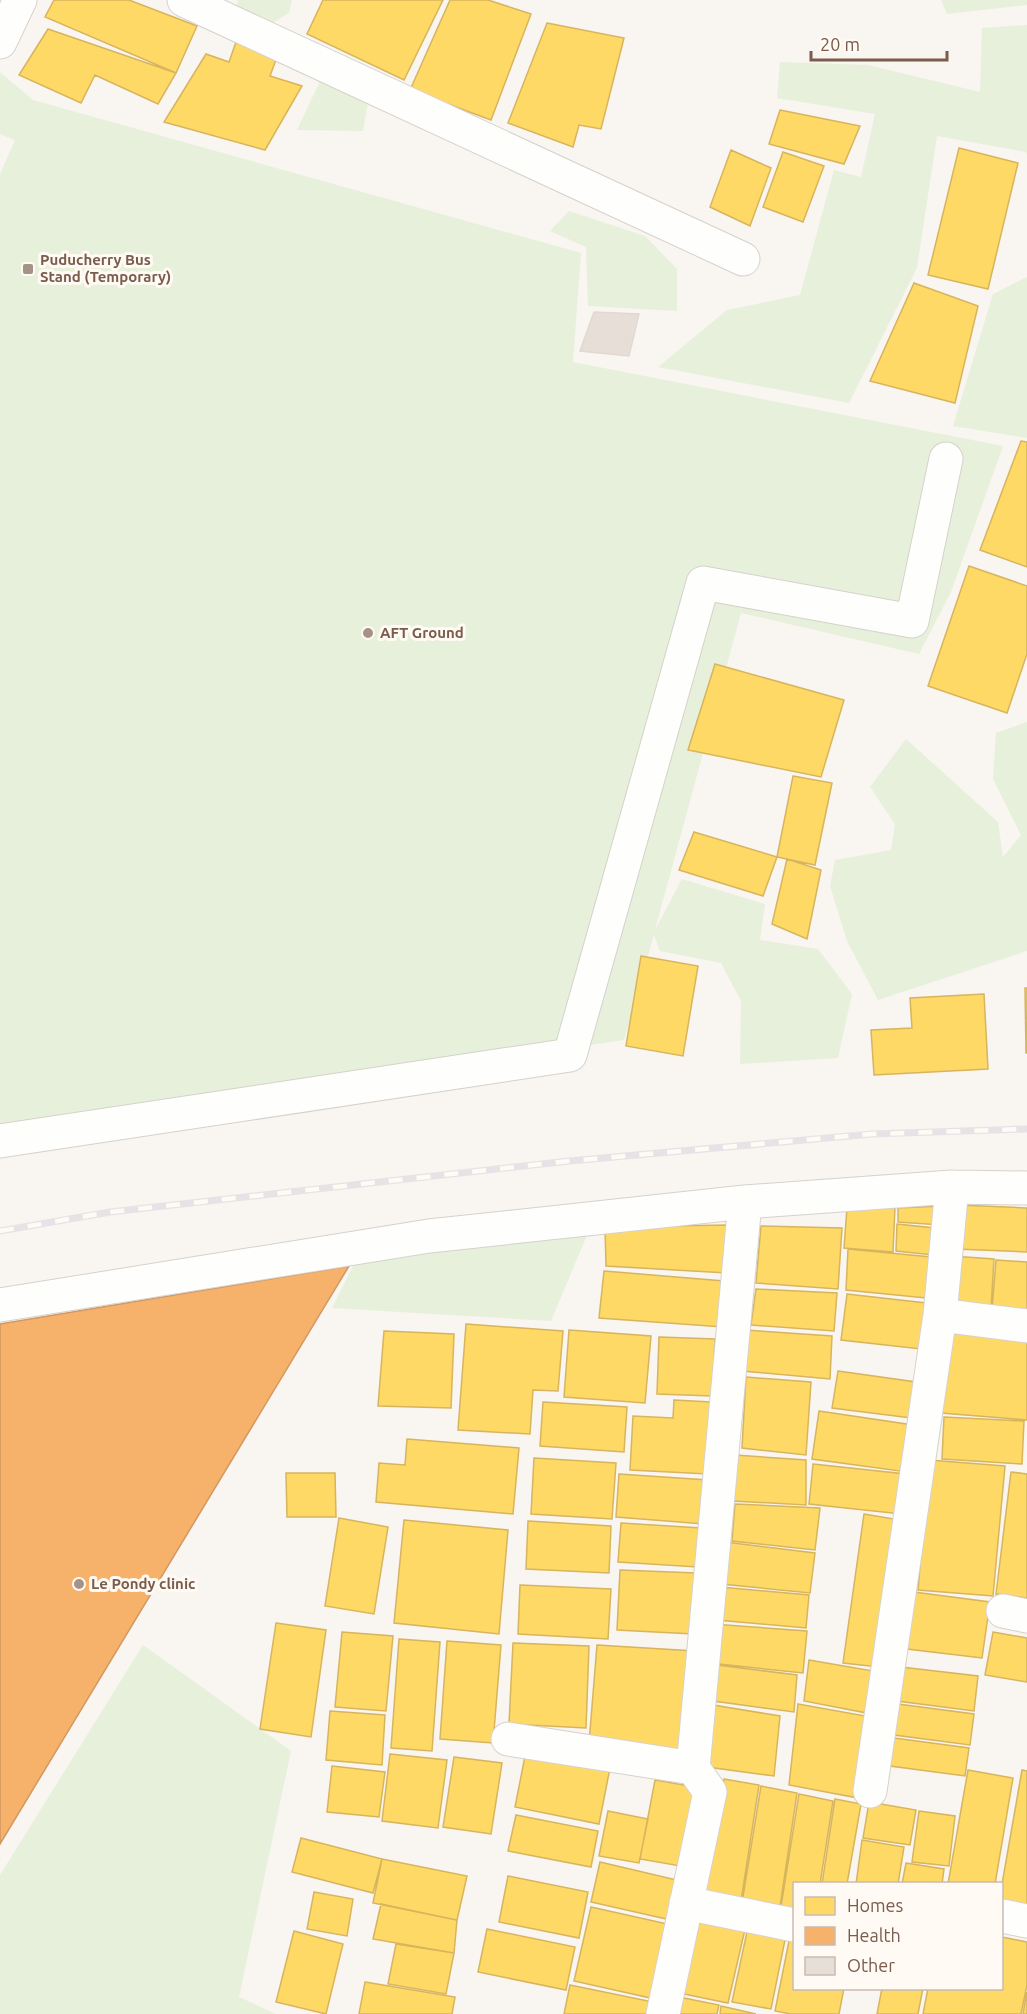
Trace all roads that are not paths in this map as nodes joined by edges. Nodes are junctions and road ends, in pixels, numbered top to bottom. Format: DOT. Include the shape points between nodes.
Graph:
graph roads {
  1 [pos="20,0"];
  2 [pos="184,0"];
  3 [pos="0,42"];
  4 [pos="743,259"];
  5 [pos="946,459"];
  6 [pos="0,1141"];
  7 [pos="952,1187"];
  8 [pos="1027,1188"];
  9 [pos="745,1202"];
  10 [pos="0,1305"];
  11 [pos="940,1315"];
  12 [pos="1027,1326"];
  13 [pos="508,1739"];
  14 [pos="693,1768"];
  15 [pos="870,1791"];
  16 [pos="686,1903"];
  17 [pos="1003,1916"];
  18 [pos="1027,1921"];
  19 [pos="793,1925"];
  20 [pos="663,2014"];
  1 -- 3 [label="street"];
  2 -- 4 [label="street"];
  5 -- 6 [label="street" via="912,621 703,584 570,1055"];
  7 -- 8 [label="street"];
  7 -- 9 [label="street"];
  7 -- 11 [label="street"];
  9 -- 10 [label="street" via="429,1236"];
  9 -- 14 [label="street"];
  11 -- 12 [label="street"];
  11 -- 15 [label="street"];
  13 -- 14 [label="street"];
  14 -- 16 [label="street" via="710,1792"];
  16 -- 19 [label="street"];
  16 -- 20 [label="street"];
  17 -- 18 [label="street"];
}
